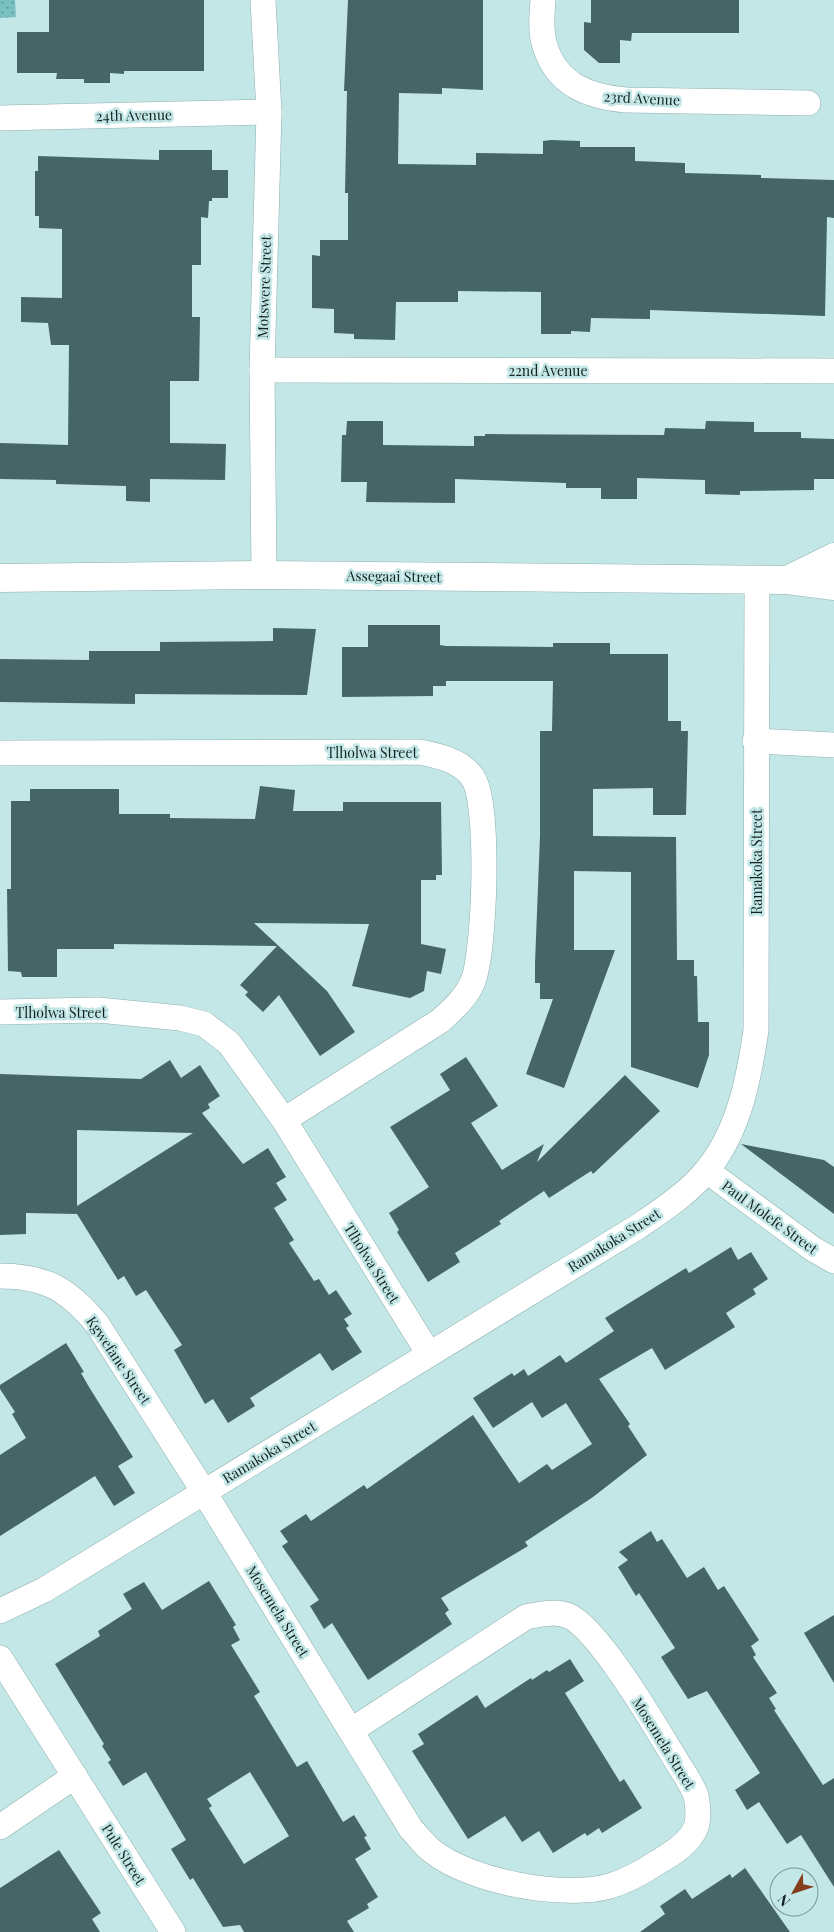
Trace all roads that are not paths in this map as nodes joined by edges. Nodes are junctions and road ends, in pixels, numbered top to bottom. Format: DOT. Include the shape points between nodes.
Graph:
graph roads {
  1 [pos="263,0"];
  2 [pos="542,0"];
  3 [pos="808,103"];
  4 [pos="269,112"];
  5 [pos="0,118"];
  6 [pos="262,370"];
  7 [pos="834,371"];
  8 [pos="834,557"];
  9 [pos="264,575"];
  10 [pos="0,578"];
  11 [pos="757,580"];
  12 [pos="787,580"];
  13 [pos="834,586"];
  14 [pos="756,741"];
  15 [pos="834,745"];
  16 [pos="0,753"];
  17 [pos="0,1012"];
  18 [pos="284,1120"];
  19 [pos="707,1171"];
  20 [pos="834,1262"];
  21 [pos="0,1276"];
  22 [pos="429,1354"];
  23 [pos="204,1492"];
  24 [pos="0,1611"];
  25 [pos="0,1658"];
  26 [pos="352,1730"];
  27 [pos="75,1776"];
  28 [pos="0,1827"];
  29 [pos="173,1932"];
  1 -- 4 [label="street, Motswere Street"];
  2 -- 3 [label="street, 23rd Avenue" via="545,46 556,68 584,92 626,100"];
  4 -- 5 [label="street, 24th Avenue"];
  4 -- 6 [label="street, Motswere Street"];
  6 -- 7 [label="street, 22nd Avenue"];
  6 -- 9 [label="street, Motswere Street"];
  8 -- 12 [label="street, Assegaai Street"];
  9 -- 10 [label="street, Assegaai Street"];
  9 -- 11 [label="street, Assegaai Street"];
  11 -- 12 [label="street, Assegaai Street"];
  11 -- 14 [label="street, Ramakoka Street"];
  12 -- 13 [label="street, Assegaai Street"];
  14 -- 15 [label="street"];
  14 -- 19 [label="street, Ramakoka Street" via="756,1030 739,1110"];
  16 -- 18 [label="street, Tlholwa Street" via="420,752 443,757 461,766 473,778 481,799 484,830 480,957 473,982 458,1004 440,1021"];
  17 -- 18 [label="street, Tlholwa Street" via="98,1010 180,1018 204,1024 229,1043"];
  18 -- 22 [label="street, Tlholwa Street"];
  19 -- 20 [label="street, Paul Molefe Street"];
  19 -- 22 [label="street, Ramakoka Street" via="639,1226"];
  21 -- 23 [label="street, Kgwefane Street" via="25,1276 54,1286 79,1302"];
  22 -- 23 [label="street, Ramakoka Street"];
  23 -- 24 [label="street, Ramakoka Street" via="44,1590"];
  23 -- 26 [label="street, Mosemela Street"];
  25 -- 27 [label="street, Pule Street"];
  26 -- 26 [label="street, Mosemela Street" via="526,1617 552,1612 570,1617 603,1648 656,1728 696,1794 697,1826 690,1838 673,1853 639,1874 610,1886 566,1892 514,1884 478,1873 432,1851 411,1829"];
  27 -- 28 [label="street"];
  27 -- 29 [label="street, Pule Street"];
}
